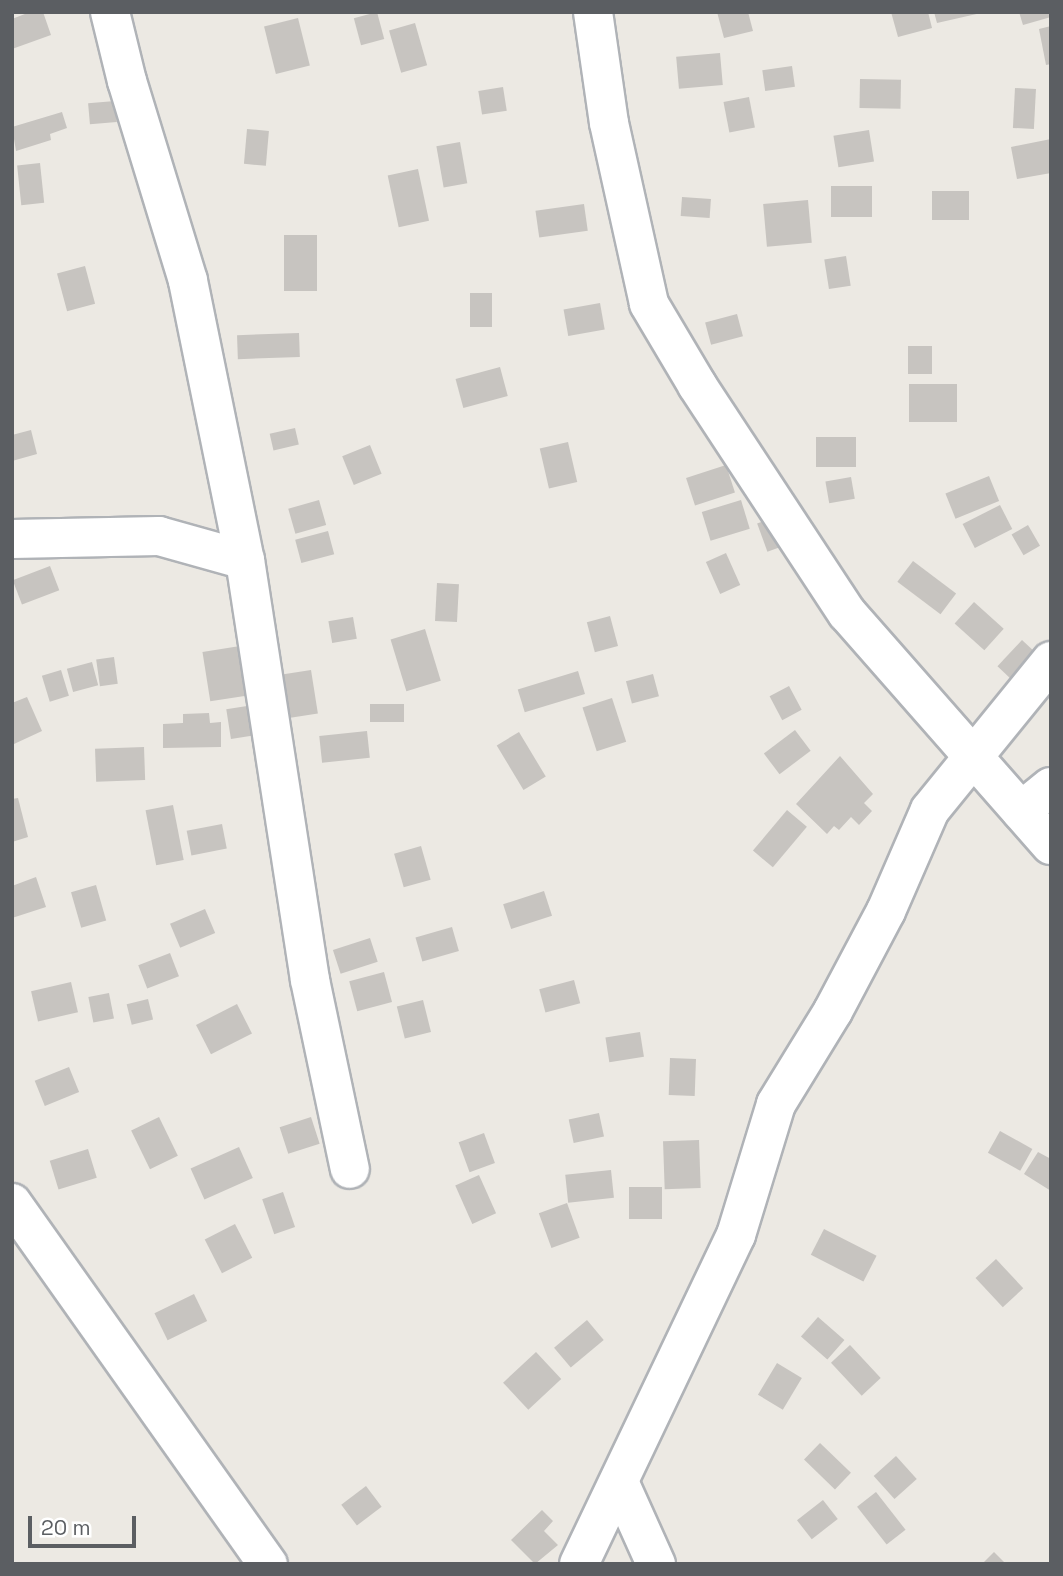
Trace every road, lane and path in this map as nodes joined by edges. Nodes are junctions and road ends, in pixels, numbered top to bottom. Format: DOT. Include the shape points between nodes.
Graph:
graph roads {
  1 [pos="110,12"];
  2 [pos="593,12"];
  3 [pos="12,539"];
  4 [pos="245,561"];
  5 [pos="1051,662"];
  6 [pos="974,758"];
  7 [pos="1051,787"];
  8 [pos="1021,811"];
  9 [pos="1051,845"];
  10 [pos="350,1169"];
  11 [pos="12,1203"];
  12 [pos="620,1484"];
  13 [pos="268,1564"];
  14 [pos="579,1564"];
  15 [pos="656,1564"];
  1 -- 4 [label="street" via="188,281"];
  2 -- 6 [label="street" via="609,123 649,303 697,385 847,613"];
  3 -- 4 [label="street" via="159,536"];
  4 -- 10 [label="street" via="310,980"];
  5 -- 6 [label="street"];
  6 -- 8 [label="street"];
  6 -- 12 [label="street" via="930,810 886,911 776,1104 736,1235"];
  7 -- 8 [label="street"];
  8 -- 9 [label="street"];
  11 -- 13 [label="street"];
  12 -- 14 [label="street"];
  12 -- 15 [label="street"];
}
